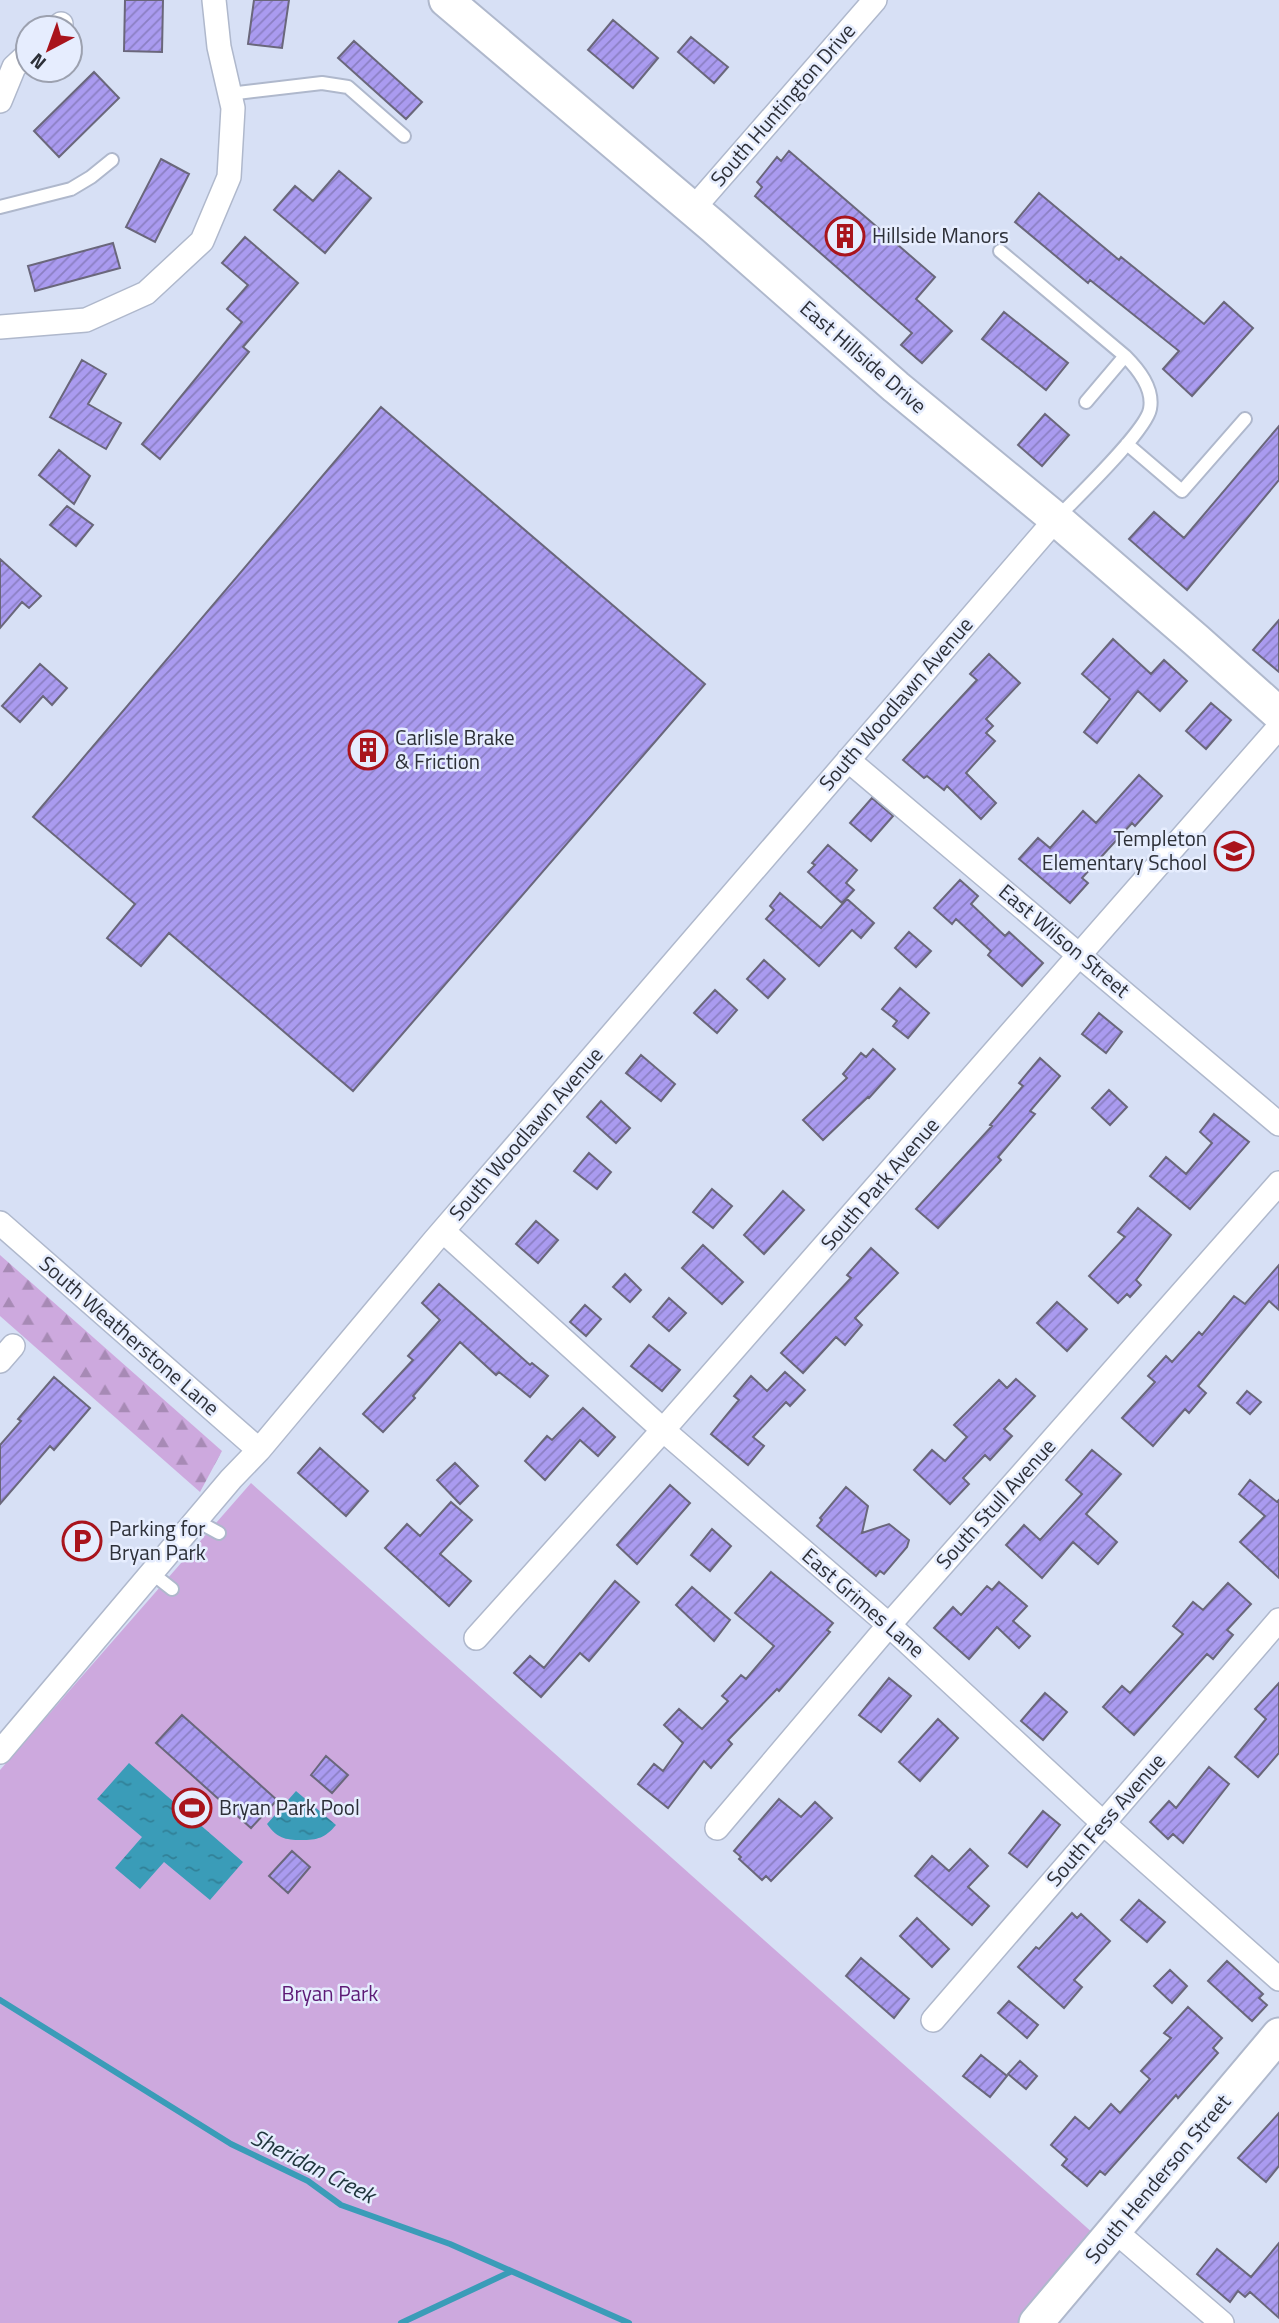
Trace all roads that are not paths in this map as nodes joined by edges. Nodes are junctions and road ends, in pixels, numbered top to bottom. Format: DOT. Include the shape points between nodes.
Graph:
graph roads {
  1 [pos="214,0"];
  2 [pos="446,0"];
  3 [pos="875,0"];
  4 [pos="14,67"];
  5 [pos="229,94"];
  6 [pos="0,101"];
  7 [pos="404,135"];
  8 [pos="112,160"];
  9 [pos="0,207"];
  10 [pos="692,210"];
  11 [pos="1000,251"];
  12 [pos="0,327"];
  13 [pos="1125,356"];
  14 [pos="1086,402"];
  15 [pos="1245,419"];
  16 [pos="1127,444"];
  17 [pos="1056,519"];
  18 [pos="1279,714"];
  19 [pos="1279,727"];
  20 [pos="848,760"];
  21 [pos="1081,955"];
  22 [pos="1279,1124"];
  23 [pos="1279,1183"];
  24 [pos="0,1223"];
  25 [pos="443,1231"];
  26 [pos="663,1430"];
  27 [pos="259,1450"];
  28 [pos="197,1521"];
  29 [pos="219,1533"];
  30 [pos="153,1574"];
  31 [pos="172,1589"];
  32 [pos="1279,1620"];
  33 [pos="888,1625"];
  34 [pos="476,1638"];
  35 [pos="0,1752"];
  36 [pos="1103,1823"];
  37 [pos="717,1828"];
  38 [pos="1279,1979"];
  39 [pos="933,2020"];
  40 [pos="1279,2035"];
  41 [pos="1115,2231"];
  42 [pos="1036,2323"];
  43 [pos="1222,2323"];
  1 -- 5 [label="street"];
  2 -- 10 [label="main road, East Hillside Drive"];
  3 -- 10 [label="street, South Huntington Drive"];
  4 -- 6 [label="street"];
  5 -- 7 [label="lane" via="323,83 348,87"];
  5 -- 12 [label="street" via="233,108 229,177 202,242 146,293 86,320"];
  8 -- 9 [label="lane" via="71,189"];
  10 -- 17 [label="main road, East Hillside Drive"];
  11 -- 13 [label="lane"];
  13 -- 14 [label="lane"];
  13 -- 16 [label="lane" via="1142,374 1150,410"];
  15 -- 16 [label="lane" via="1182,491"];
  16 -- 17 [label="lane"];
  17 -- 18 [label="main road, East Hillside Drive"];
  17 -- 20 [label="street, South Woodlawn Avenue"];
  19 -- 21 [label="street, South Park Avenue"];
  20 -- 21 [label="street, East Wilson Street"];
  20 -- 25 [label="street, South Woodlawn Avenue"];
  21 -- 22 [label="street, East Wilson Street"];
  21 -- 26 [label="street, South Park Avenue"];
  23 -- 33 [label="street, South Stull Avenue"];
  24 -- 27 [label="street, South Weatherstone Lane"];
  25 -- 26 [label="street, East Grimes Lane"];
  25 -- 27 [label="street, South Woodlawn Avenue"];
  26 -- 33 [label="street, East Grimes Lane"];
  26 -- 34 [label="street, South Park Avenue"];
  27 -- 28 [label="street, South Woodlawn Avenue"];
  28 -- 29 [label="lane"];
  28 -- 30 [label="street, South Woodlawn Avenue"];
  30 -- 31 [label="lane"];
  30 -- 35 [label="street, South Woodlawn Avenue"];
  32 -- 36 [label="street, South Fess Avenue"];
  33 -- 36 [label="street, East Grimes Lane"];
  33 -- 37 [label="street, South Stull Avenue"];
  36 -- 38 [label="street, East Grimes Lane"];
  36 -- 39 [label="street, South Fess Avenue"];
  40 -- 41 [label="main road, South Henderson Street"];
  41 -- 42 [label="main road, South Henderson Street"];
  41 -- 43 [label="street"];
}
